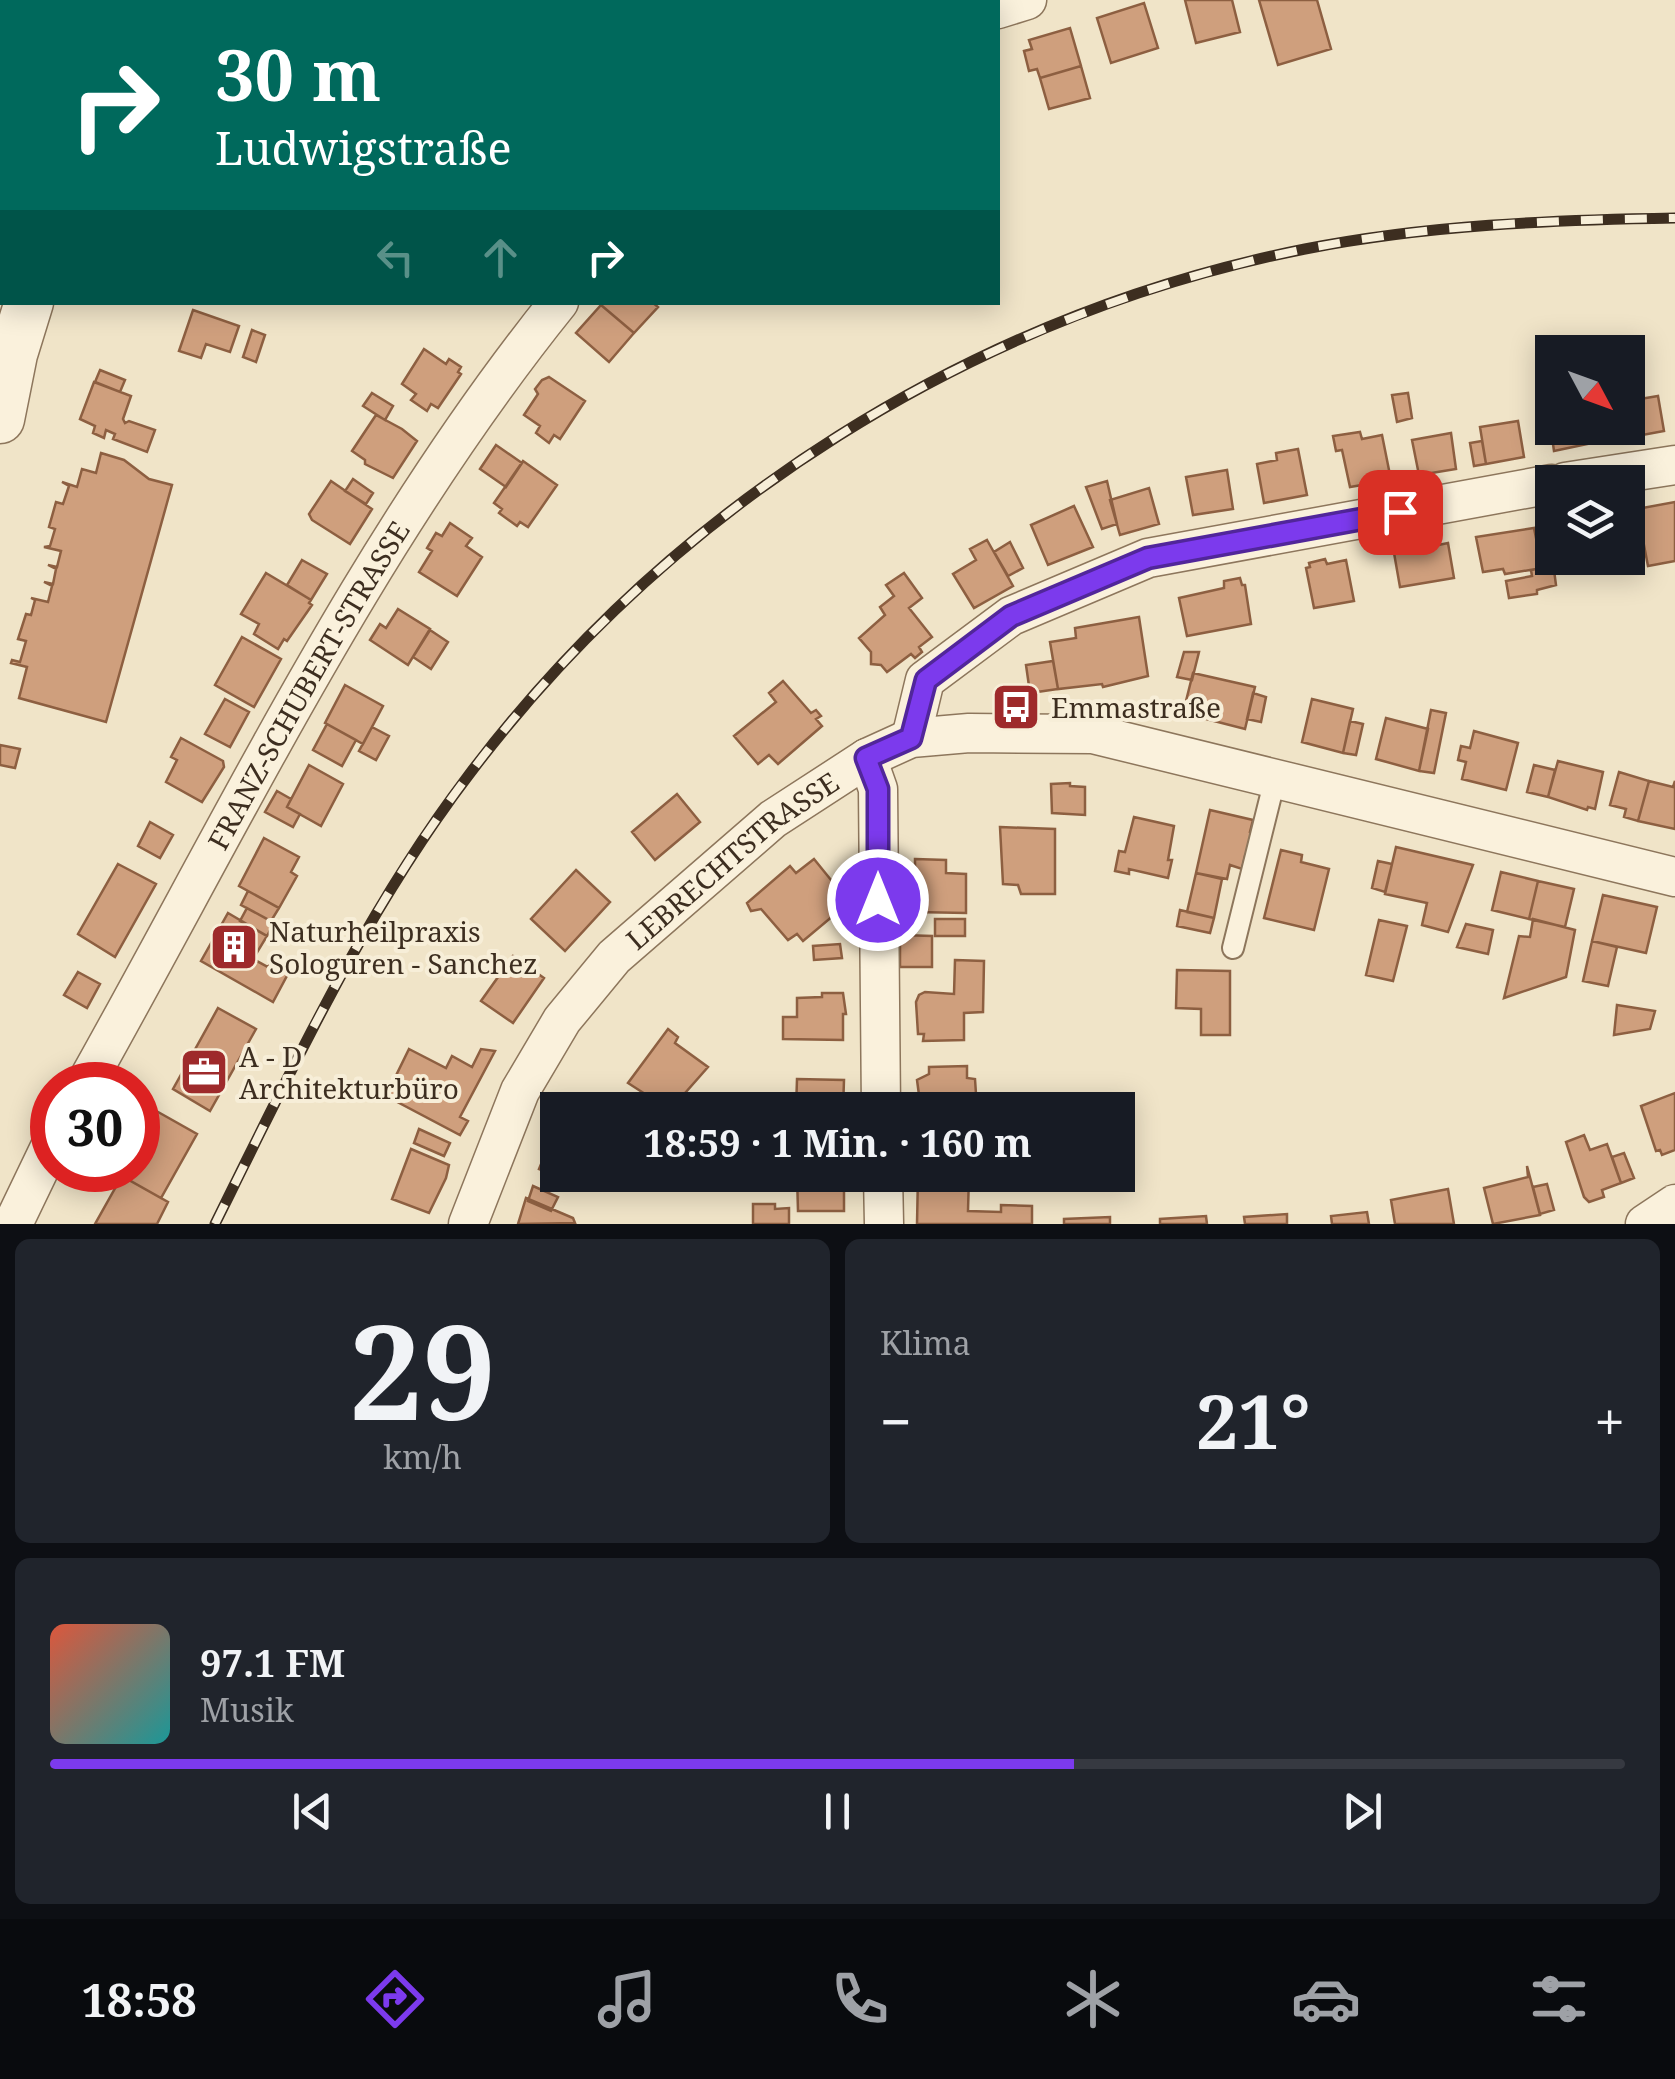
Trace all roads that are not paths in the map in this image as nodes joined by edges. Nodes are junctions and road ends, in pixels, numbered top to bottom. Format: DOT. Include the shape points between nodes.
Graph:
graph roads {
  1 [pos="1026,0"];
  2 [pos="1000,8"];
  3 [pos="28,305"];
  4 [pos="557,305"];
  5 [pos="7,353"];
  6 [pos="0,419"];
  7 [pos="1675,465"];
  8 [pos="1645,470"];
  9 [pos="1535,487"];
  10 [pos="911,738"];
  11 [pos="866,758"];
  12 [pos="1275,779"];
  13 [pos="1675,876"];
  14 [pos="1233,948"];
  15 [pos="98,1062"];
  16 [pos="881,1092"];
  17 [pos="30,1182"];
  18 [pos="883,1192"];
  19 [pos="1675,1204"];
  20 [pos="9,1220"];
  21 [pos="468,1224"];
  22 [pos="884,1224"];
  23 [pos="1646,1224"];
  1 -- 2 [label="street"];
  3 -- 5 [label="street"];
  4 -- 15 [label="street, FRANZ-SCHUBERT-STRASSE" via="386,551"];
  5 -- 6 [label="street"];
  7 -- 8 [label="street"];
  9 -- 10 [label="street" via="1148,558 1011,616 926,680"];
  10 -- 11 [label="street, LEBRECHTSTRASSE"];
  10 -- 12 [label="street, LEBRECHTSTRASSE" via="1092,734"];
  11 -- 16 [label="street" via="878,789"];
  11 -- 21 [label="street, LEBRECHTSTRASSE" via="773,819 614,956 562,1020 520,1091"];
  12 -- 13 [label="street, LEBRECHTSTRASSE"];
  12 -- 14 [label="lane"];
  17 -- 20 [label="street"];
  18 -- 22 [label="street"];
  19 -- 23 [label="street"];
}
